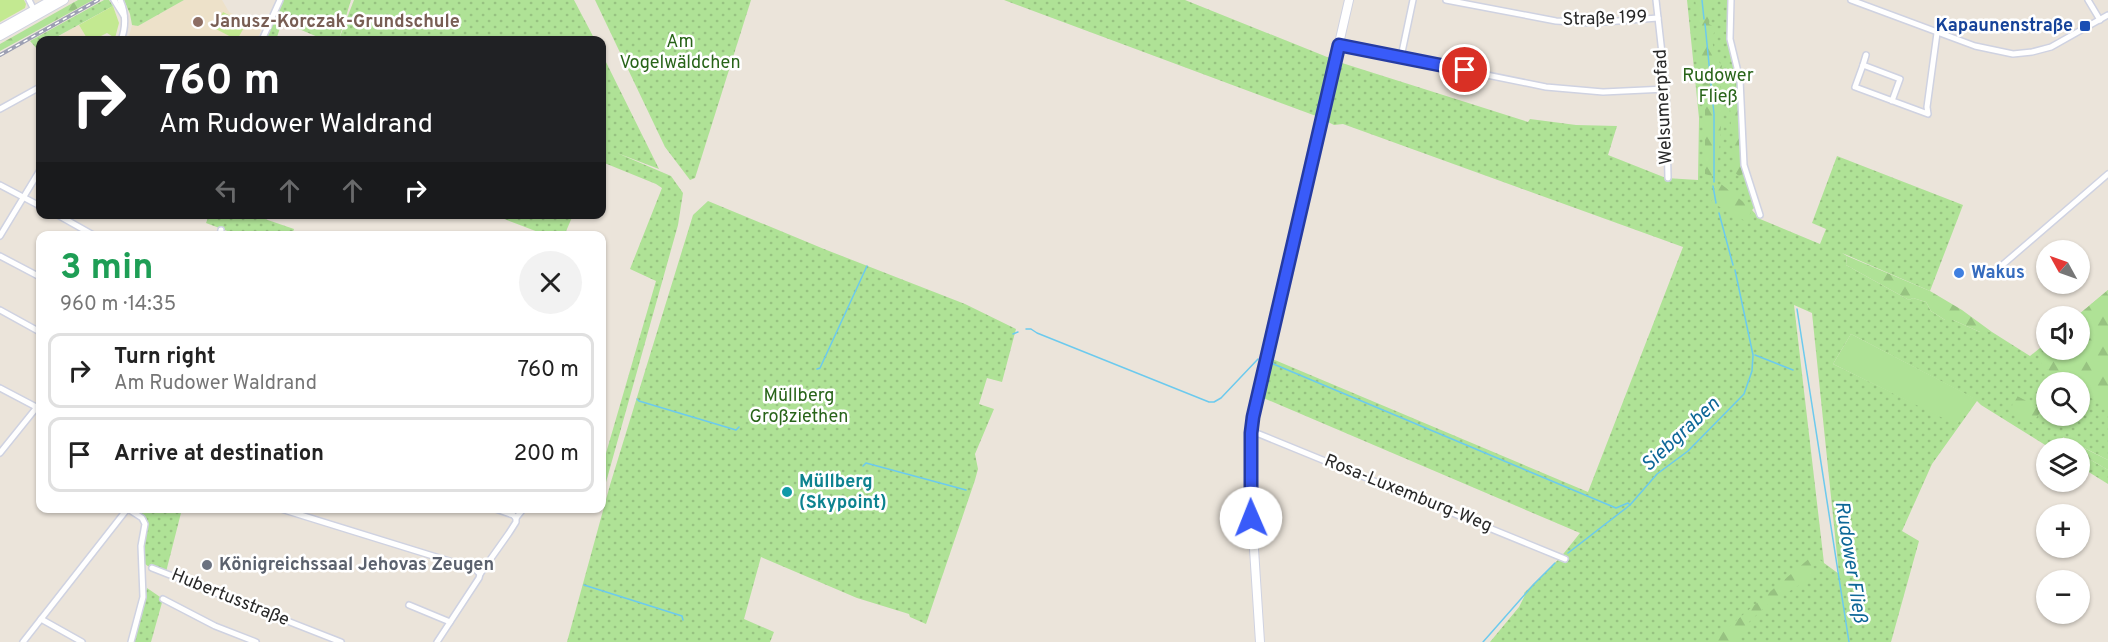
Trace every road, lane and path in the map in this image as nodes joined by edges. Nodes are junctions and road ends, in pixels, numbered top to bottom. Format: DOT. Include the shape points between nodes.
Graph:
graph roads {
  1 [pos="29,0"];
  2 [pos="52,0"];
  3 [pos="64,0"];
  4 [pos="114,0"];
  5 [pos="120,0"];
  6 [pos="280,0"];
  7 [pos="1349,0"];
  8 [pos="1413,0"];
  9 [pos="1446,0"];
  10 [pos="1656,0"];
  11 [pos="1731,0"];
  12 [pos="1851,0"];
  13 [pos="2088,0"];
  14 [pos="36,12"];
  15 [pos="2108,15"];
  16 [pos="124,16"];
  17 [pos="1658,18"];
  18 [pos="2100,20"];
  19 [pos="0,29"];
  20 [pos="1937,33"];
  21 [pos="0,36"];
  22 [pos="122,36"];
  23 [pos="264,36"];
  24 [pos="1339,45"];
  25 [pos="1866,55"];
  26 [pos="1401,57"];
  27 [pos="1863,65"];
  28 [pos="36,89"];
  29 [pos="1666,89"];
  30 [pos="1892,101"];
  31 [pos="0,110"];
  32 [pos="2108,174"];
  33 [pos="36,177"];
  34 [pos="1668,178"];
  35 [pos="0,185"];
  36 [pos="24,197"];
  37 [pos="36,204"];
  38 [pos="1760,215"];
  39 [pos="65,219"];
  40 [pos="86,231"];
  41 [pos="0,236"];
  42 [pos="0,256"];
  43 [pos="2000,267"];
  44 [pos="36,275"];
  45 [pos="0,310"];
  46 [pos="36,330"];
  47 [pos="0,388"];
  48 [pos="36,406"];
  49 [pos="36,411"];
  50 [pos="1251,433"];
  51 [pos="0,453"];
  52 [pos="125,513"];
  53 [pos="134,513"];
  54 [pos="294,513"];
  55 [pos="508,513"];
  56 [pos="520,513"];
  57 [pos="516,519"];
  58 [pos="1565,559"];
  59 [pos="153,568"];
  60 [pos="480,574"];
  61 [pos="163,599"];
  62 [pos="409,605"];
  63 [pos="41,619"];
  64 [pos="450,622"];
  65 [pos="23,642"];
  66 [pos="82,642"];
  67 [pos="131,642"];
  68 [pos="255,642"];
  69 [pos="341,642"];
  70 [pos="437,642"];
  71 [pos="1260,642"];
  1 -- 14 [label="street"];
  2 -- 14 [label="street"];
  3 -- 14 [label="street"];
  4 -- 16 [label="street"];
  5 -- 16 [label="street"];
  6 -- 23 [label="street"];
  7 -- 24 [label="street"];
  8 -- 26 [label="street"];
  9 -- 17 [label="street, Straße 199" via="1567,22"];
  10 -- 17 [label="street, Welsumerpfad"];
  11 -- 38 [label="street" via="1730,39 1740,80 1743,165"];
  12 -- 20 [label="street"];
  13 -- 18 [label="street"];
  14 -- 19 [label="street"];
  14 -- 21 [label="street"];
  15 -- 18 [label="street"];
  16 -- 22 [label="street"];
  17 -- 29 [label="street, Welsumerpfad"];
  18 -- 20 [label="street" via="2051,47 2023,54 1984,49"];
  20 -- 30 [label="street" via="1928,114"];
  24 -- 26 [label="street"];
  24 -- 50 [label="street"];
  25 -- 27 [label="street"];
  26 -- 29 [label="street" via="1567,90"];
  27 -- 30 [label="street" via="1855,87"];
  27 -- 30 [label="street" via="1900,79"];
  28 -- 31 [label="street"];
  29 -- 34 [label="street, Welsumerpfad"];
  32 -- 43 [label="street"];
  33 -- 36 [label="street"];
  35 -- 36 [label="street"];
  36 -- 37 [label="street"];
  36 -- 41 [label="street"];
  39 -- 40 [label="street"];
  42 -- 44 [label="street"];
  45 -- 46 [label="street"];
  47 -- 48 [label="street"];
  49 -- 51 [label="street"];
  50 -- 58 [label="street, Rosa-Luxemburg-Weg"];
  50 -- 71 [label="street" via="1251,518"];
  52 -- 63 [label="street"];
  53 -- 67 [label="street" via="145,524 141,546 143,597"];
  54 -- 60 [label="street" via="475,569"];
  55 -- 57 [label="street"];
  56 -- 57 [label="street"];
  57 -- 60 [label="street"];
  59 -- 69 [label="street, Hubertusstraße"];
  60 -- 64 [label="street"];
  61 -- 68 [label="street"];
  62 -- 64 [label="street"];
  63 -- 65 [label="street"];
  63 -- 66 [label="street"];
  64 -- 70 [label="street"];
}
